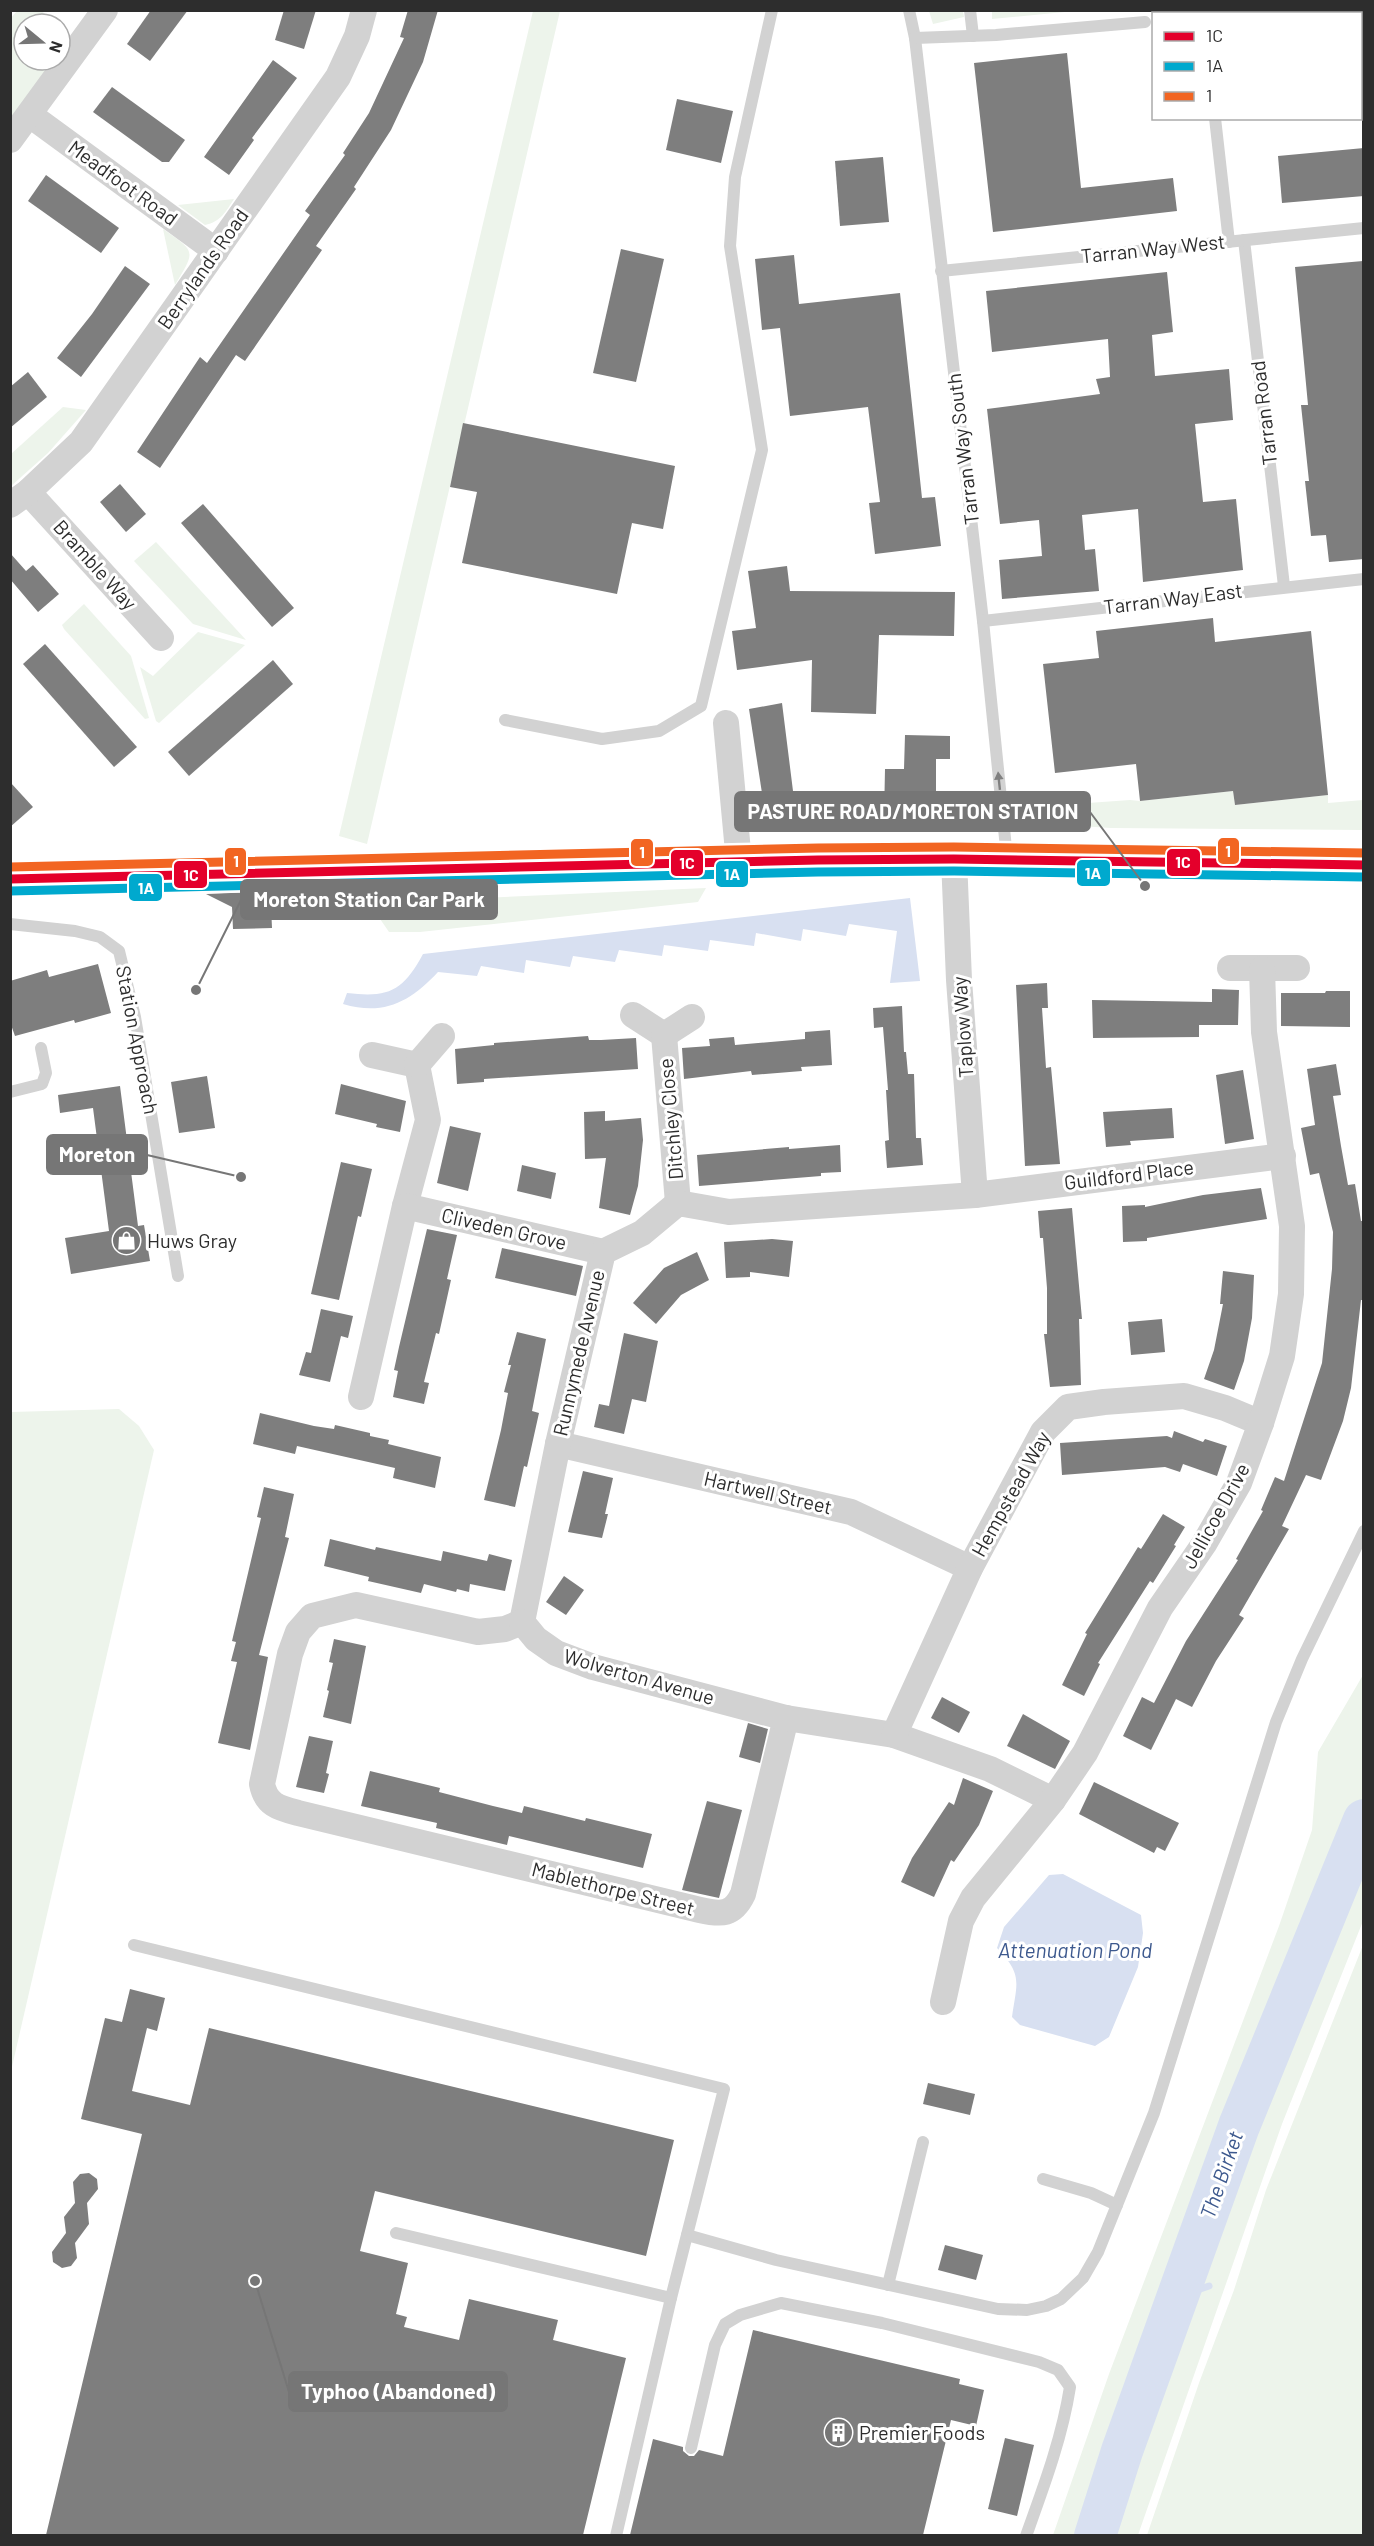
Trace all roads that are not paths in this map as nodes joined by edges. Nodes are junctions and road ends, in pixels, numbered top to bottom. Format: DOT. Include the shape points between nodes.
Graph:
graph roads {
  1 [pos="105,10"];
  2 [pos="364,10"];
  3 [pos="772,10"];
  4 [pos="909,10"];
  5 [pos="970,10"];
  6 [pos="1145,22"];
  7 [pos="973,36"];
  8 [pos="915,38"];
  9 [pos="30,115"];
  10 [pos="1215,120"];
  11 [pos="10,140"];
  12 [pos="1364,228"];
  13 [pos="1244,240"];
  14 [pos="1229,242"];
  15 [pos="216,251"];
  16 [pos="942,271"];
  17 [pos="19,499"];
  18 [pos="1364,579"];
  19 [pos="1284,586"];
  20 [pos="983,621"];
  21 [pos="161,638"];
  22 [pos="505,720"];
  23 [pos="726,723"];
  24 [pos="954,859"];
  25 [pos="1007,860"];
  26 [pos="739,862"];
  27 [pos="1364,865"];
  28 [pos="10,879"];
  29 [pos="10,924"];
  30 [pos="1230,968"];
  31 [pos="1297,968"];
  32 [pos="1262,969"];
  33 [pos="633,1015"];
  34 [pos="692,1017"];
  35 [pos="664,1035"];
  36 [pos="442,1036"];
  37 [pos="41,1048"];
  38 [pos="372,1055"];
  39 [pos="417,1065"];
  40 [pos="10,1092"];
  41 [pos="1283,1155"];
  42 [pos="975,1195"];
  43 [pos="678,1203"];
  44 [pos="405,1206"];
  45 [pos="603,1252"];
  46 [pos="178,1276"];
  47 [pos="362,1397"];
  48 [pos="1262,1423"];
  49 [pos="558,1444"];
  50 [pos="1364,1531"];
  51 [pos="970,1568"];
  52 [pos="522,1622"];
  53 [pos="786,1718"];
  54 [pos="894,1735"];
  55 [pos="1053,1800"];
  56 [pos="134,1945"];
  57 [pos="943,2002"];
  58 [pos="923,2142"];
  59 [pos="1043,2179"];
  60 [pos="1117,2205"];
  61 [pos="396,2233"];
  62 [pos="687,2235"];
  63 [pos="888,2285"];
  64 [pos="671,2298"];
  65 [pos="691,2448"];
  66 [pos="616,2535"];
  67 [pos="1026,2535"];
  1 -- 9 [label="street"];
  2 -- 15 [label="street, Berrylands Road" via="338,77"];
  3 -- 22 [label="lane" via="735,177 730,246 762,450 700,706 659,731 602,739"];
  4 -- 8 [label="lane, Tarran Way South"];
  5 -- 7 [label="lane"];
  6 -- 7 [label="lane"];
  7 -- 8 [label="lane"];
  8 -- 16 [label="lane, Tarran Way South"];
  9 -- 11 [label="street"];
  9 -- 15 [label="street, Meadfoot Road"];
  10 -- 14 [label="lane"];
  12 -- 13 [label="lane, Tarran Way West"];
  13 -- 14 [label="lane, Tarran Way West"];
  13 -- 19 [label="lane, Tarran Road"];
  14 -- 16 [label="lane, Tarran Way West"];
  15 -- 17 [label="street, Berrylands Road" via="81,442"];
  16 -- 20 [label="lane, Tarran Way South"];
  17 -- 21 [label="street, Bramble Way"];
  18 -- 19 [label="lane, Tarran Way East"];
  19 -- 20 [label="lane, Tarran Way East"];
  25 -- 20 [label="lane, Tarran Way South, one-way"];
  23 -- 26 [label="street"];
  24 -- 25 [label="main road"];
  24 -- 26 [label="main road"];
  24 -- 42 [label="street, Taplow Way"];
  25 -- 27 [label="main road"];
  26 -- 28 [label="main road"];
  29 -- 46 [label="lane, Station Approach" via="92,935 119,951 135,1017"];
  30 -- 32 [label="street"];
  31 -- 32 [label="street"];
  32 -- 41 [label="street, Jellicoe Drive" via="1264,1032"];
  33 -- 35 [label="street, Ditchley Close"];
  34 -- 35 [label="street, Ditchley Close"];
  35 -- 43 [label="street, Ditchley Close"];
  36 -- 39 [label="street"];
  37 -- 40 [label="lane" via="46,1073 42,1084"];
  38 -- 39 [label="street"];
  39 -- 44 [label="street" via="428,1120"];
  41 -- 42 [label="street, Guildford Place"];
  41 -- 48 [label="street, Jellicoe Drive" via="1292,1226 1291,1294 1282,1356"];
  42 -- 43 [label="street" via="729,1212"];
  43 -- 45 [label="street, Runnymede Avenue" via="642,1233"];
  44 -- 45 [label="street, Cliveden Grove"];
  44 -- 47 [label="street"];
  45 -- 49 [label="street, Runnymede Avenue"];
  48 -- 51 [label="street, Hempstead Way" via="1184,1396 1068,1407 1043,1432"];
  48 -- 55 [label="street, Jellicoe Drive" via="1239,1483 1161,1608 1085,1753"];
  49 -- 51 [label="street, Hartwell Street" via="852,1512"];
  49 -- 52 [label="street, Runnymede Avenue"];
  50 -- 60 [label="lane" via="1276,1722 1154,2113"];
  51 -- 54 [label="street, Hempstead Way"];
  52 -- 53 [label="street, Wolverton Avenue" via="536,1639 556,1653"];
  52 -- 53 [label="street, Mablethorpe Street" via="505,1629 478,1632 356,1605 312,1616 298,1632 290,1654 262,1784 264,1795 277,1807 298,1813 700,1910 727,1912 737,1906 743,1894"];
  53 -- 54 [label="street, Wolverton Avenue"];
  54 -- 55 [label="street, Wolverton Avenue" via="990,1769"];
  55 -- 57 [label="street, Jellicoe Drive" via="973,1898 961,1921"];
  56 -- 62 [label="lane" via="724,2089"];
  58 -- 63 [label="lane"];
  59 -- 60 [label="lane"];
  60 -- 63 [label="lane" via="1083,2278 1061,2299 1046,2306 998,2309"];
  61 -- 64 [label="lane"];
  62 -- 63 [label="lane"];
  62 -- 64 [label="lane"];
  64 -- 66 [label="lane"];
  65 -- 67 [label="lane" via="715,2345 725,2324 740,2314 781,2303 882,2323 1039,2362 1058,2370 1070,2387 1053,2460"];
}
